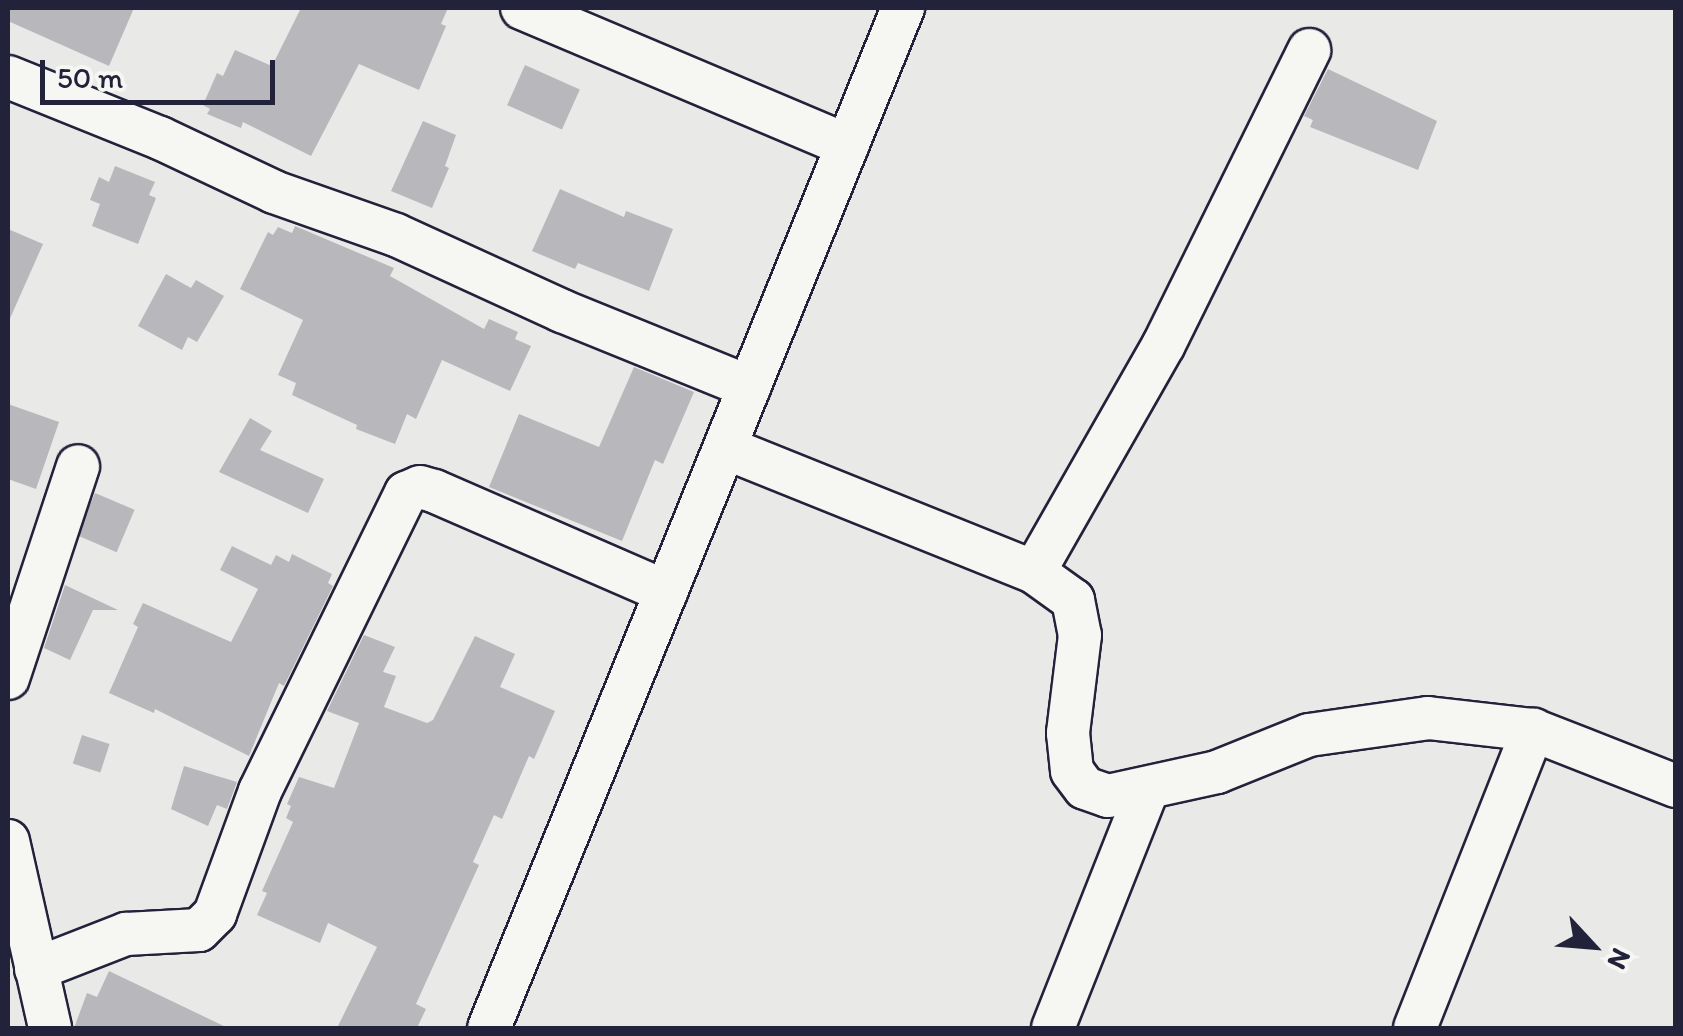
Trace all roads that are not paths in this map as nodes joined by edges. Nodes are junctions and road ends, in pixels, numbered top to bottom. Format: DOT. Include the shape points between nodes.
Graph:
graph roads {
  1 [pos="522,8"];
  2 [pos="903,8"];
  3 [pos="1309,50"];
  4 [pos="8,77"];
  5 [pos="848,145"];
  6 [pos="749,387"];
  7 [pos="726,448"];
  8 [pos="78,466"];
  9 [pos="1034,572"];
  10 [pos="666,592"];
  11 [pos="8,678"];
  12 [pos="1533,730"];
  13 [pos="1676,786"];
  14 [pos="1147,790"];
  15 [pos="8,841"];
  16 [pos="36,969"];
  17 [pos="50,1028"];
  18 [pos="488,1028"];
  19 [pos="1054,1028"];
  20 [pos="1415,1028"];
  1 -- 5 [label="street"];
  2 -- 5 [label="street"];
  3 -- 9 [label="street" via="1164,344"];
  4 -- 6 [label="street"];
  5 -- 6 [label="street"];
  6 -- 7 [label="street"];
  7 -- 9 [label="street"];
  7 -- 10 [label="street"];
  8 -- 11 [label="street"];
  9 -- 14 [label="street" via="1073,600 1080,635 1068,732 1072,772 1086,788 1108,796"];
  10 -- 16 [label="street" via="434,491 406,493 260,791 215,914 199,930 126,934"];
  10 -- 18 [label="street"];
  12 -- 13 [label="street"];
  12 -- 14 [label="street" via="1428,718 1309,735 1217,772"];
  12 -- 20 [label="street"];
  14 -- 19 [label="street"];
  15 -- 16 [label="street"];
  16 -- 17 [label="street"];
}
